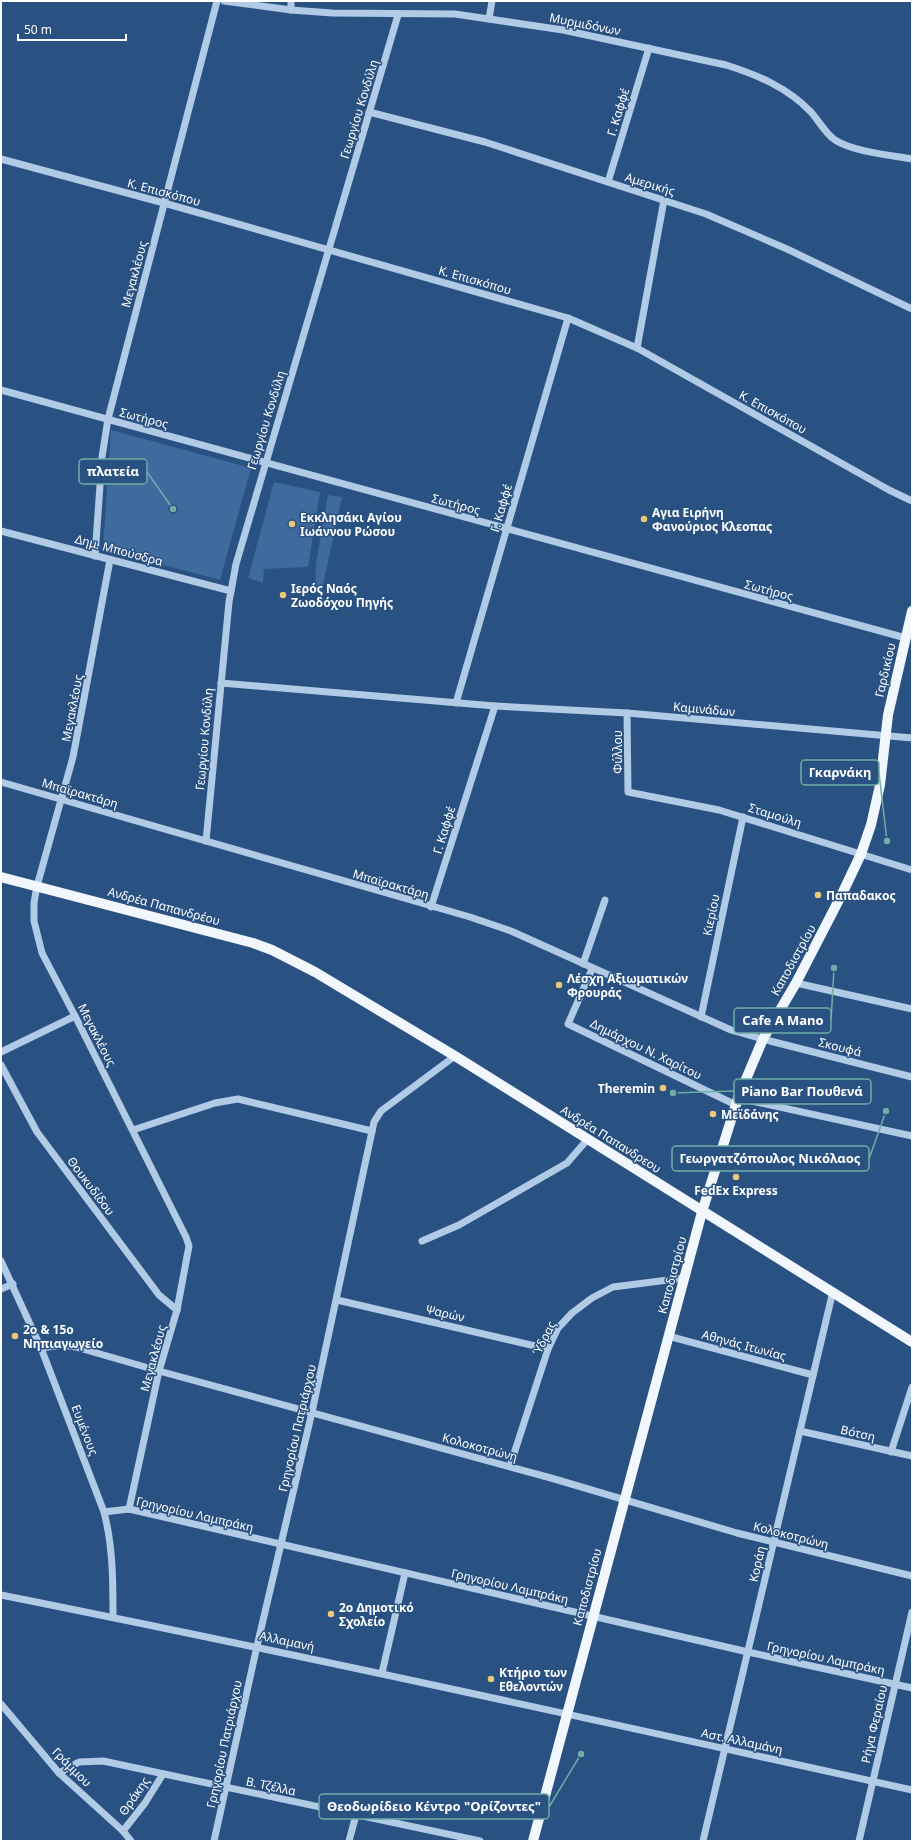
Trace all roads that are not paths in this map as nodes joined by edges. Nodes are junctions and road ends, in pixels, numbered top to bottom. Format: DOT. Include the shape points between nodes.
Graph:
graph roads {
  1 [pos="217,1"];
  2 [pos="224,1"];
  3 [pos="291,1"];
  4 [pos="492,1"];
  5 [pos="291,10"];
  6 [pos="398,14"];
  7 [pos="489,19"];
  8 [pos="649,48"];
  9 [pos="369,112"];
  10 [pos="912,159"];
  11 [pos="1,160"];
  12 [pos="608,182"];
  13 [pos="664,200"];
  14 [pos="164,203"];
  15 [pos="328,250"];
  16 [pos="912,309"];
  17 [pos="568,318"];
  18 [pos="636,348"];
  19 [pos="1,390"];
  20 [pos="108,419"];
  21 [pos="265,463"];
  22 [pos="912,500"];
  23 [pos="506,529"];
  24 [pos="1,530"];
  25 [pos="95,556"];
  26 [pos="110,560"];
  27 [pos="230,591"];
  28 [pos="912,611"];
  29 [pos="906,638"];
  30 [pos="221,683"];
  31 [pos="456,703"];
  32 [pos="495,706"];
  33 [pos="627,713"];
  34 [pos="885,735"];
  35 [pos="912,738"];
  36 [pos="1,782"];
  37 [pos="628,792"];
  38 [pos="62,799"];
  39 [pos="743,817"];
  40 [pos="206,841"];
  41 [pos="861,854"];
  42 [pos="912,870"];
  43 [pos="1,877"];
  44 [pos="37,886"];
  45 [pos="605,900"];
  46 [pos="431,907"];
  47 [pos="583,964"];
  48 [pos="592,969"];
  49 [pos="315,972"];
  50 [pos="796,983"];
  51 [pos="912,1009"];
  52 [pos="75,1016"];
  53 [pos="701,1017"];
  54 [pos="763,1039"];
  55 [pos="1,1052"];
  56 [pos="455,1056"];
  57 [pos="1,1065"];
  58 [pos="912,1077"];
  59 [pos="737,1101"];
  60 [pos="133,1130"];
  61 [pos="372,1130"];
  62 [pos="912,1136"];
  63 [pos="587,1140"];
  64 [pos="702,1212"];
  65 [pos="422,1241"];
  66 [pos="1,1261"];
  67 [pos="684,1278"];
  68 [pos="13,1284"];
  69 [pos="1,1289"];
  70 [pos="833,1291"];
  71 [pos="337,1300"];
  72 [pos="177,1310"];
  73 [pos="668,1336"];
  74 [pos="912,1342"];
  75 [pos="41,1348"];
  76 [pos="548,1349"];
  77 [pos="159,1371"];
  78 [pos="813,1375"];
  79 [pos="912,1387"];
  80 [pos="312,1412"];
  81 [pos="800,1431"];
  82 [pos="892,1452"];
  83 [pos="912,1456"];
  84 [pos="510,1466"];
  85 [pos="625,1499"];
  86 [pos="129,1509"];
  87 [pos="104,1512"];
  88 [pos="774,1542"];
  89 [pos="281,1545"];
  90 [pos="405,1574"];
  91 [pos="912,1576"];
  92 [pos="1,1595"];
  93 [pos="912,1612"];
  94 [pos="593,1616"];
  95 [pos="113,1617"];
  96 [pos="257,1646"];
  97 [pos="748,1652"];
  98 [pos="382,1673"];
  99 [pos="894,1684"];
  100 [pos="912,1688"];
  101 [pos="1,1704"];
  102 [pos="567,1713"];
  103 [pos="725,1749"];
  104 [pos="59,1772"];
  105 [pos="163,1774"];
  106 [pos="872,1781"];
  107 [pos="227,1788"];
  108 [pos="912,1790"];
  109 [pos="356,1815"];
  110 [pos="123,1831"];
  111 [pos="131,1841"];
  112 [pos="214,1841"];
  113 [pos="349,1841"];
  114 [pos="480,1841"];
  115 [pos="533,1841"];
  116 [pos="703,1841"];
  117 [pos="859,1841"];
  1 -- 14 [label="street, Μεγακλέους"];
  2 -- 5 [label="street, Μυρμιδόνων"];
  3 -- 5 [label="street"];
  4 -- 7 [label="street"];
  5 -- 6 [label="street, Μυρμιδόνων"];
  6 -- 7 [label="street, Μυρμιδόνων" via="455,14"];
  6 -- 9 [label="street, Γεωργίου Κονδύλη"];
  7 -- 8 [label="street, Μυρμιδόνων" via="563,30"];
  8 -- 10 [label="street, Μυρμιδόνων" via="726,65 767,80 811,112 835,139 857,148"];
  8 -- 12 [label="street, Γ. Καφφέ"];
  9 -- 12 [label="street, Αμερικής" via="485,142"];
  9 -- 15 [label="street, Γεωργίου Κονδύλη"];
  11 -- 14 [label="street, Κ. Επισκόπου"];
  12 -- 13 [label="street, Αμερικής"];
  13 -- 16 [label="street, Αμερικής" via="706,214 787,249"];
  13 -- 18 [label="street"];
  14 -- 15 [label="street, Κ. Επισκόπου"];
  14 -- 20 [label="street, Μεγακλέους"];
  15 -- 17 [label="street, Κ. Επισκόπου"];
  15 -- 21 [label="street, Γεωργίου Κονδύλη"];
  17 -- 18 [label="street, Κ. Επισκόπου"];
  17 -- 23 [label="street, Γ. Καφφέ"];
  18 -- 22 [label="street, Κ. Επισκόπου" via="882,486"];
  19 -- 20 [label="street, Σωτήρος"];
  20 -- 21 [label="street, Σωτήρος"];
  20 -- 25 [label="street, Μεγακλέους" via="103,446"];
  21 -- 23 [label="street, Σωτήρος"];
  21 -- 27 [label="street, Γεωργίου Κονδύλη"];
  23 -- 29 [label="street, Σωτήρος"];
  23 -- 31 [label="street, Γ. Καφφέ"];
  24 -- 25 [label="street, Δημ. Μπούσδρα"];
  25 -- 26 [label="street, Δημ. Μπούσδρα"];
  26 -- 27 [label="street, Δημ. Μπούσδρα"];
  26 -- 38 [label="street, Μεγακλέους" via="74,757"];
  27 -- 30 [label="street, Γεωργίου Κονδύλη"];
  28 -- 29 [label="main road, Γαρδικίου"];
  29 -- 34 [label="main road, Γαρδικίου"];
  30 -- 31 [label="street"];
  30 -- 40 [label="street, Γεωργίου Κονδύλη"];
  31 -- 32 [label="street"];
  32 -- 33 [label="street, Καμινάδων"];
  32 -- 46 [label="street, Γ. Καφφέ"];
  33 -- 34 [label="street, Καμινάδων"];
  33 -- 37 [label="street, Φύλλου"];
  34 -- 35 [label="street, Καμινάδων"];
  34 -- 41 [label="main road, Καποδιστρίου" via="875,811"];
  36 -- 38 [label="street, Μπαϊρακτάρη"];
  37 -- 39 [label="street, Σταμούλη"];
  38 -- 40 [label="street, Μπαϊρακτάρη"];
  38 -- 44 [label="street, Μεγακλέους"];
  39 -- 41 [label="street, Σταμούλη"];
  39 -- 53 [label="street, Κιερίου"];
  40 -- 46 [label="street, Μπαϊρακτάρη"];
  41 -- 42 [label="street, Σταμούλη"];
  41 -- 50 [label="main road, Καποδιστρίου"];
  43 -- 44 [label="main road, Ανδρέα Παπανδρέου"];
  44 -- 49 [label="main road, Ανδρέα Παπανδρέου" via="252,943 272,950"];
  44 -- 52 [label="street, Μεγακλέους" via="34,915 40,946"];
  45 -- 47 [label="street"];
  46 -- 47 [label="street, Μπαϊρακτάρη" via="505,929"];
  47 -- 48 [label="street, Μπαϊρακτάρη"];
  48 -- 53 [label="street, Μπαϊρακτάρη"];
  48 -- 59 [label="street, Δημάρχου Ν. Χαρίτου" via="568,1024"];
  49 -- 56 [label="main road, Ανδρέα Παπανδρεου"];
  50 -- 51 [label="street"];
  50 -- 54 [label="main road, Καποδιστρίου"];
  52 -- 55 [label="street"];
  52 -- 60 [label="street, Μεγακλέους"];
  53 -- 54 [label="street, Μπαϊρακτάρη" via="731,1030"];
  54 -- 58 [label="street, Σκουφά"];
  54 -- 59 [label="main road, Καποδιστρίου"];
  56 -- 61 [label="street, Γρηγορίου Πατριάρχου" via="382,1111"];
  56 -- 63 [label="main road, Ανδρέα Παπανδρεου"];
  57 -- 72 [label="street, Θουκυδίδου" via="37,1132 159,1295"];
  59 -- 62 [label="street, Δημάρχου Ν. Χαρίτου"];
  59 -- 64 [label="main road, Καποδιστρίου"];
  60 -- 61 [label="street" via="215,1103 238,1099"];
  60 -- 72 [label="street, Μεγακλέους" via="189,1246"];
  61 -- 71 [label="street, Γρηγορίου Πατριάρχου"];
  63 -- 64 [label="main road, Ανδρέα Παπανδρεου"];
  63 -- 65 [label="street" via="567,1163 459,1225"];
  64 -- 67 [label="main road, Καποδιστρίου"];
  64 -- 70 [label="main road, Ανδρέα Παπανδρεου"];
  66 -- 68 [label="street, Ευμένους"];
  67 -- 73 [label="main road, Καποδιστρίου"];
  67 -- 76 [label="street, Ύδρας" via="627,1285 604,1291 572,1313 558,1328"];
  68 -- 69 [label="street"];
  68 -- 75 [label="street, Ευμένους"];
  70 -- 74 [label="main road, Ανδρέα Παπανδρεου"];
  70 -- 78 [label="street, Κοράη"];
  71 -- 76 [label="street, Ψαρών"];
  71 -- 80 [label="street, Γρηγορίου Πατριάρχου"];
  72 -- 77 [label="street, Μεγακλέους"];
  73 -- 78 [label="street, Αθηνάς Ιτωνίας"];
  73 -- 85 [label="main road, Καποδιστρίου"];
  75 -- 77 [label="street, Κολοκοτρώνη" via="63,1345 76,1347"];
  75 -- 87 [label="street, Ευμένους"];
  76 -- 84 [label="street, Ύδρας"];
  77 -- 80 [label="street, Κολοκοτρώνη"];
  77 -- 86 [label="street, Μεγακλέους"];
  78 -- 81 [label="street, Κοράη"];
  79 -- 82 [label="street"];
  80 -- 84 [label="street, Κολοκοτρώνη"];
  80 -- 89 [label="street, Γρηγορίου Πατριάρχου"];
  81 -- 82 [label="street, Βότση"];
  81 -- 88 [label="street, Κοράη"];
  82 -- 83 [label="street, Βότση"];
  84 -- 85 [label="street, Κολοκοτρώνη"];
  85 -- 88 [label="street, Κολοκοτρώνη"];
  85 -- 94 [label="main road, Καποδιστρίου"];
  86 -- 87 [label="street, Γρηγορίου Λαμπράκη"];
  86 -- 89 [label="street, Γρηγορίου Λαμπράκη"];
  87 -- 95 [label="street, Ευμένους" via="112,1557"];
  88 -- 91 [label="street, Κολοκοτρώνη"];
  88 -- 97 [label="street, Κοράη"];
  89 -- 90 [label="street, Γρηγορίου Λαμπράκη"];
  89 -- 96 [label="street, Γρηγορίου Πατριάρχου"];
  90 -- 94 [label="street, Γρηγορίου Λαμπράκη"];
  90 -- 98 [label="street"];
  92 -- 95 [label="street, Αλλαμανή"];
  93 -- 99 [label="street, Ρήγα Φεραίου"];
  94 -- 97 [label="street, Γρηγορίου Λαμπράκη"];
  94 -- 102 [label="main road, Καποδιστρίου"];
  95 -- 96 [label="street, Αλλαμανή"];
  96 -- 98 [label="street, Αλλαμανή"];
  96 -- 107 [label="street, Γρηγορίου Πατριάρχου"];
  97 -- 99 [label="street, Γρηγορίου Λαμπράκη"];
  97 -- 103 [label="street, Κοράη"];
  98 -- 102 [label="street, Αλλαμανή"];
  99 -- 100 [label="street, Γρηγορίου Λαμπράκη"];
  99 -- 106 [label="street, Ρήγα Φεραίου"];
  101 -- 104 [label="street, Γράμμου"];
  102 -- 103 [label="street, Αστ. Αλλαμάνη"];
  102 -- 115 [label="main road, Καποδιστρίου"];
  103 -- 106 [label="street, Αστ. Αλλαμάνη"];
  103 -- 116 [label="street, Κοράη"];
  104 -- 105 [label="street, Β. Τζέλλα" via="78,1762 89,1760"];
  104 -- 110 [label="street, Γράμμου"];
  105 -- 107 [label="street, Β. Τζέλλα"];
  105 -- 110 [label="street, Θράκης"];
  106 -- 108 [label="street, Αστ. Αλλαμάνη"];
  106 -- 117 [label="street, Ρήγα Φεραίου"];
  107 -- 109 [label="street, Β. Τζέλλα"];
  107 -- 112 [label="street, Γρηγορίου Πατριάρχου"];
  109 -- 113 [label="street"];
  109 -- 114 [label="street, Β. Τζέλλα"];
  110 -- 111 [label="street, Γράμμου"];
}
